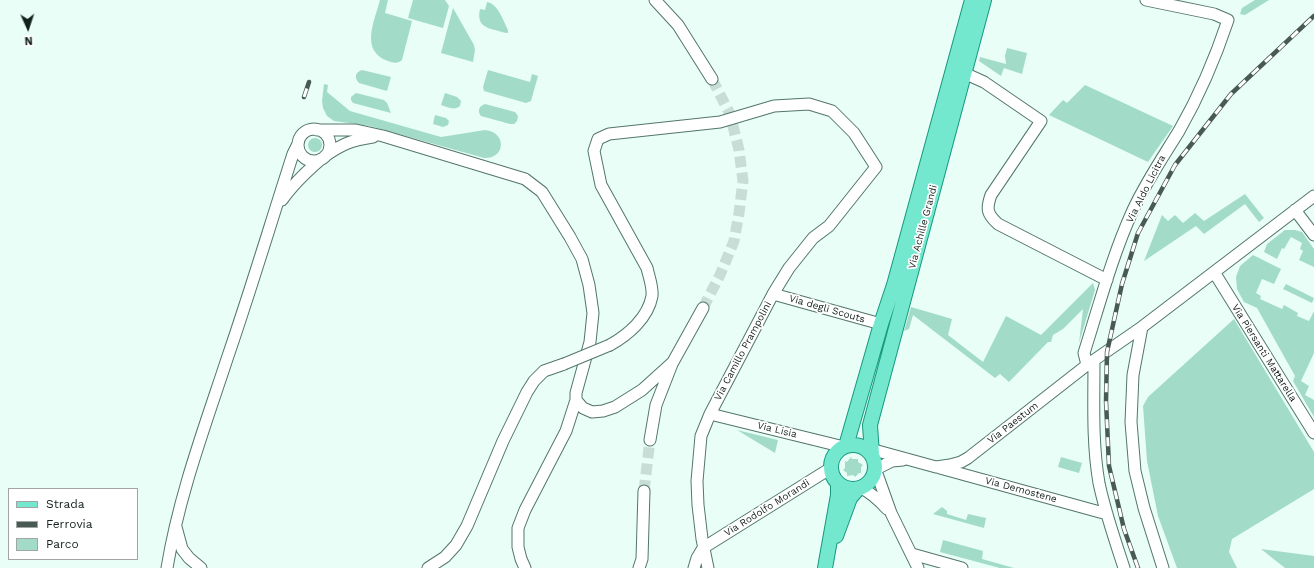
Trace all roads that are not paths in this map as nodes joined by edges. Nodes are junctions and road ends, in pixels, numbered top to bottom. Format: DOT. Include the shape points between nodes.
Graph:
graph roads {
  1 [pos="655,0"];
  2 [pos="972,0"];
  3 [pos="984,0"];
  4 [pos="1146,0"];
  5 [pos="964,73"];
  6 [pos="712,79"];
  7 [pos="316,130"];
  8 [pos="383,136"];
  9 [pos="298,144"];
  10 [pos="323,158"];
  11 [pos="1314,196"];
  12 [pos="1295,210"];
  13 [pos="274,214"];
  14 [pos="1314,235"];
  15 [pos="1214,272"];
  16 [pos="1107,280"];
  17 [pos="773,294"];
  18 [pos="703,308"];
  19 [pos="881,324"];
  20 [pos="1142,327"];
  21 [pos="673,362"];
  22 [pos="1090,363"];
  23 [pos="576,400"];
  24 [pos="710,414"];
  25 [pos="1314,433"];
  26 [pos="650,440"];
  27 [pos="845,447"];
  28 [pos="869,451"];
  29 [pos="910,460"];
  30 [pos="936,467"];
  31 [pos="831,468"];
  32 [pos="876,470"];
  33 [pos="838,484"];
  34 [pos="859,489"];
  35 [pos="644,491"];
  36 [pos="891,514"];
  37 [pos="1106,514"];
  38 [pos="175,525"];
  39 [pos="703,548"];
  40 [pos="912,554"];
  41 [pos="826,562"];
  42 [pos="167,568"];
  43 [pos="201,568"];
  44 [pos="428,568"];
  45 [pos="525,568"];
  46 [pos="639,568"];
  47 [pos="694,568"];
  48 [pos="708,568"];
  49 [pos="918,568"];
  50 [pos="962,568"];
  51 [pos="1124,568"];
  52 [pos="1163,568"];
  1 -- 6 [label="street" via="678,26"];
  2 -- 19 [label="main road, Via Achille Grandi"];
  3 -- 5 [label="main road, Via Achille Grandi"];
  4 -- 16 [label="street, Via Aldo Licitra" via="1214,14 1228,20 1220,46 1199,94 1133,210"];
  5 -- 16 [label="street" via="984,82 1041,121 991,195 987,211 998,224"];
  5 -- 28 [label="main road, Via Achille Grandi" via="870,425"];
  7 -- 8 [label="street" via="356,130"];
  7 -- 9 [label="street" via="302,134"];
  7 -- 10 [label="street" via="328,138 329,148"];
  8 -- 10 [label="street" via="349,142"];
  8 -- 23 [label="street" via="525,179 542,192 582,259 589,285 593,314 590,342 577,385"];
  9 -- 10 [label="street" via="298,149 305,158 315,161"];
  9 -- 13 [label="street"];
  10 -- 13 [label="street" via="300,178"];
  11 -- 12 [label="street, Via Paestum"];
  12 -- 14 [label="street"];
  12 -- 15 [label="street, Via Paestum"];
  13 -- 38 [label="street" via="189,472"];
  15 -- 20 [label="street, Via Paestum"];
  15 -- 25 [label="street, Via Piersanti Mattarella"];
  16 -- 22 [label="street, Via Aldo Licitra" via="1084,354"];
  17 -- 19 [label="street, Via degli Scouts"];
  17 -- 24 [label="street, Via Camillo Prampolini"];
  17 -- 44 [label="street, Via Camillo Prampolini, bridge" via="789,268 814,238 829,226 876,167 854,133 832,111 809,104 774,106 720,122 609,134 598,140 594,151 601,186 647,268 652,295 649,307 632,330 620,339 544,372 534,380 503,441 468,526 451,551"];
  18 -- 21 [label="street"];
  19 -- 27 [label="main road, Via Achille Grandi"];
  20 -- 22 [label="street, Via Paestum"];
  20 -- 52 [label="street" via="1133,374 1131,422 1135,471"];
  21 -- 23 [label="street" via="642,390 615,407 592,412 583,408"];
  21 -- 26 [label="street" via="656,405"];
  22 -- 30 [label="street, Via Paestum" via="968,458"];
  22 -- 37 [label="street, Via Aldo Licitra" via="1096,454"];
  23 -- 45 [label="street" via="566,430 518,528 518,548"];
  24 -- 27 [label="street, Via Lisia"];
  24 -- 39 [label="street, Via Camillo Prampolini" via="701,436 697,481"];
  27 -- 28 [label="main road" via="852,445"];
  27 -- 31 [label="main road" via="834,456"];
  28 -- 29 [label="street, Via Paestum"];
  28 -- 32 [label="main road"];
  29 -- 30 [label="street, Via Paestum"];
  29 -- 32 [label="street" via="892,461"];
  30 -- 37 [label="street, Via Demostene"];
  31 -- 33 [label="main road"];
  31 -- 39 [label="street, Via Rodolfo Morandi"];
  32 -- 34 [label="main road" via="871,482"];
  32 -- 36 [label="street"];
  33 -- 34 [label="main road" via="849,490"];
  33 -- 41 [label="main road"];
  34 -- 36 [label="street" via="869,491"];
  34 -- 41 [label="main road" via="850,498"];
  35 -- 46 [label="street" via="642,559"];
  36 -- 40 [label="street"];
  37 -- 51 [label="street, Via Aldo Licitra"];
  38 -- 42 [label="street"];
  38 -- 43 [label="street" via="182,549"];
  39 -- 47 [label="street"];
  39 -- 48 [label="street, Via Camillo Prampolini"];
  40 -- 49 [label="street"];
  40 -- 50 [label="street"];
}
